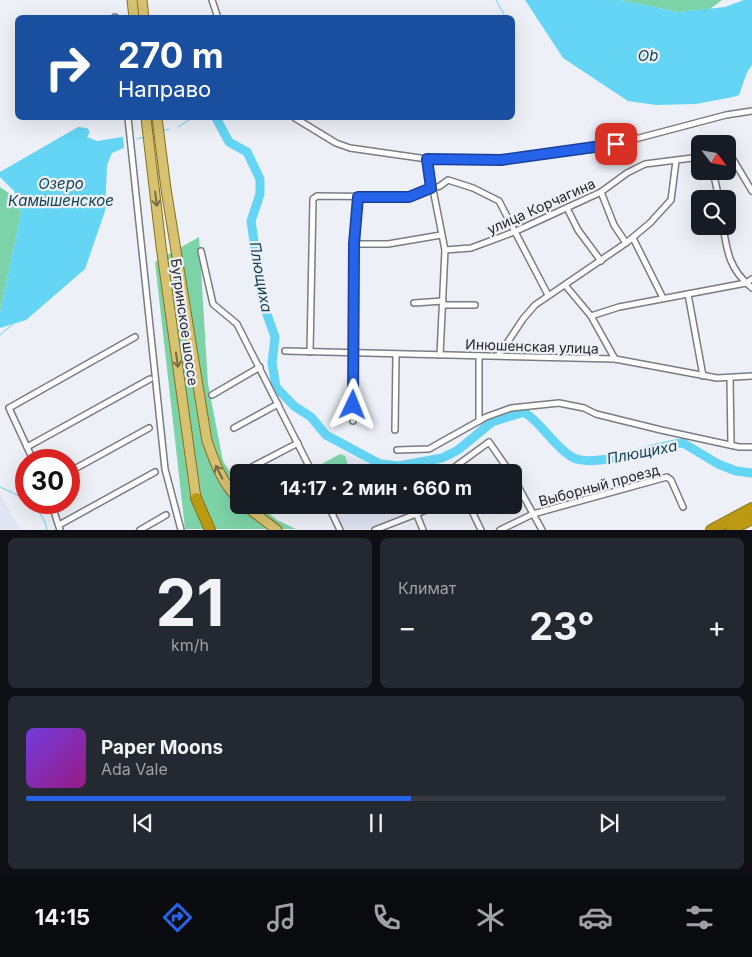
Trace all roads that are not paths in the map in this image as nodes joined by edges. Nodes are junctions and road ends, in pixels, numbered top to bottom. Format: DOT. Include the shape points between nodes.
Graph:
graph roads {
  1 [pos="132,0"];
  2 [pos="142,0"];
  3 [pos="212,0"];
  4 [pos="134,15"];
  5 [pos="144,15"];
  6 [pos="217,15"];
  7 [pos="752,111"];
  8 [pos="128,120"];
  9 [pos="146,120"];
  10 [pos="157,120"];
  11 [pos="298,120"];
  12 [pos="691,158"];
  13 [pos="427,159"];
  14 [pos="676,161"];
  15 [pos="736,164"];
  16 [pos="431,188"];
  17 [pos="752,191"];
  18 [pos="601,192"];
  19 [pos="358,197"];
  20 [pos="567,208"];
  21 [pos="514,232"];
  22 [pos="441,235"];
  23 [pos="724,235"];
  24 [pos="633,238"];
  25 [pos="354,244"];
  26 [pos="626,244"];
  27 [pos="445,250"];
  28 [pos="201,251"];
  29 [pos="601,261"];
  30 [pos="752,279"];
  31 [pos="746,283"];
  32 [pos="565,285"];
  33 [pos="752,288"];
  34 [pos="688,294"];
  35 [pos="548,295"];
  36 [pos="663,298"];
  37 [pos="414,303"];
  38 [pos="443,303"];
  39 [pos="474,305"];
  40 [pos="590,316"];
  41 [pos="135,338"];
  42 [pos="285,350"];
  43 [pos="310,352"];
  44 [pos="354,353"];
  45 [pos="396,354"];
  46 [pos="498,354"];
  47 [pos="440,355"];
  48 [pos="479,356"];
  49 [pos="615,359"];
  50 [pos="260,367"];
  51 [pos="703,376"];
  52 [pos="752,376"];
  53 [pos="730,378"];
  54 [pos="150,379"];
  55 [pos="212,395"];
  56 [pos="278,404"];
  57 [pos="353,421"];
  58 [pos="479,421"];
  59 [pos="149,428"];
  60 [pos="234,428"];
  61 [pos="396,430"];
  62 [pos="298,443"];
  63 [pos="731,445"];
  64 [pos="27,447"];
  65 [pos="752,447"];
  66 [pos="397,450"];
  67 [pos="258,464"];
  68 [pos="308,464"];
  69 [pos="459,464"];
  70 [pos="504,464"];
  71 [pos="80,466"];
  72 [pos="155,472"];
  73 [pos="230,490"];
  74 [pos="522,494"];
  75 [pos="196,498"];
  76 [pos="683,507"];
  77 [pos="752,508"];
  78 [pos="55,514"];
  79 [pos="256,514"];
  80 [pos="332,514"];
  81 [pos="414,514"];
  82 [pos="416,514"];
  83 [pos="473,514"];
  84 [pos="533,514"];
  85 [pos="166,515"];
  86 [pos="752,519"];
  87 [pos="59,527"];
  88 [pos="140,530"];
  89 [pos="180,530"];
  90 [pos="202,530"];
  91 [pos="210,530"];
  92 [pos="277,530"];
  93 [pos="340,530"];
  94 [pos="375,530"];
  95 [pos="423,530"];
  96 [pos="481,530"];
  97 [pos="500,530"];
  98 [pos="542,530"];
  99 [pos="711,530"];
  100 [pos="732,530"];
  1 -- 4 [label="main road"];
  2 -- 5 [label="main road"];
  3 -- 6 [label="street"];
  7 -- 13 [label="street" via="601,148 501,160"];
  8 -- 89 [label="street" via="164,469"];
  9 -- 75 [label="main road, Бугринское шоссе, one-way"];
  73 -- 10 [label="main road, one-way" via="217,469 207,441"];
  11 -- 13 [label="street" via="350,148"];
  12 -- 14 [label="street, улица Корчагина"];
  13 -- 16 [label="street"];
  14 -- 18 [label="street, улица Корчагина" via="645,164"];
  14 -- 24 [label="street" via="671,200"];
  15 -- 17 [label="street"];
  16 -- 19 [label="street" via="409,197"];
  16 -- 21 [label="street" via="448,180 494,197"];
  16 -- 22 [label="street"];
  18 -- 20 [label="street, улица Корчагина"];
  18 -- 26 [label="street"];
  19 -- 25 [label="street"];
  19 -- 43 [label="street" via="317,196 313,199"];
  20 -- 21 [label="street, улица Корчагина"];
  20 -- 29 [label="street" via="578,230"];
  21 -- 27 [label="street, улица Корчагина" via="470,248"];
  21 -- 35 [label="street"];
  22 -- 25 [label="street" via="388,244"];
  22 -- 27 [label="street"];
  23 -- 31 [label="street" via="728,256"];
  24 -- 26 [label="street"];
  24 -- 36 [label="street"];
  25 -- 44 [label="street"];
  26 -- 29 [label="street"];
  27 -- 38 [label="street"];
  28 -- 50 [label="street" via="213,304 237,324"];
  29 -- 32 [label="street"];
  30 -- 31 [label="street"];
  31 -- 33 [label="street"];
  31 -- 34 [label="street"];
  32 -- 35 [label="street"];
  32 -- 40 [label="street"];
  34 -- 36 [label="street"];
  34 -- 51 [label="street"];
  35 -- 46 [label="street" via="523,319"];
  36 -- 40 [label="street"];
  37 -- 38 [label="street"];
  38 -- 39 [label="street"];
  38 -- 47 [label="street"];
  40 -- 49 [label="street"];
  41 -- 64 [label="street" via="9,408"];
  42 -- 43 [label="street, Инюшенская улица"];
  43 -- 44 [label="street, Инюшенская улица"];
  44 -- 45 [label="street, Инюшенская улица"];
  44 -- 57 [label="street"];
  45 -- 47 [label="street, Инюшенская улица"];
  45 -- 61 [label="street"];
  46 -- 48 [label="street, Инюшенская улица"];
  46 -- 49 [label="street, Инюшенская улица"];
  47 -- 48 [label="street, Инюшенская улица"];
  48 -- 58 [label="street"];
  49 -- 51 [label="street, Инюшенская улица"];
  50 -- 55 [label="street"];
  50 -- 56 [label="street"];
  51 -- 53 [label="street, Инюшенская улица"];
  52 -- 53 [label="street, Инюшенская улица"];
  53 -- 63 [label="street"];
  54 -- 64 [label="street"];
  56 -- 60 [label="street"];
  56 -- 62 [label="street"];
  58 -- 63 [label="street" via="511,408 558,403"];
  58 -- 66 [label="street" via="429,449"];
  59 -- 71 [label="street"];
  62 -- 67 [label="street"];
  62 -- 68 [label="street"];
  63 -- 65 [label="street"];
  69 -- 70 [label="street" via="489,442"];
  72 -- 87 [label="street"];
  74 -- 84 [label="street"];
  75 -- 90 [label="highway"];
  75 -- 91 [label="highway"];
  76 -- 84 [label="street, Выборный проезд" via="672,480 667,478"];
  77 -- 99 [label="highway"];
  78 -- 87 [label="street"];
  79 -- 92 [label="main road"];
  80 -- 93 [label="street"];
  81 -- 94 [label="street"];
  82 -- 95 [label="street"];
  83 -- 96 [label="street"];
  84 -- 97 [label="street"];
  84 -- 98 [label="street"];
  85 -- 88 [label="street"];
  86 -- 100 [label="highway"];
}
